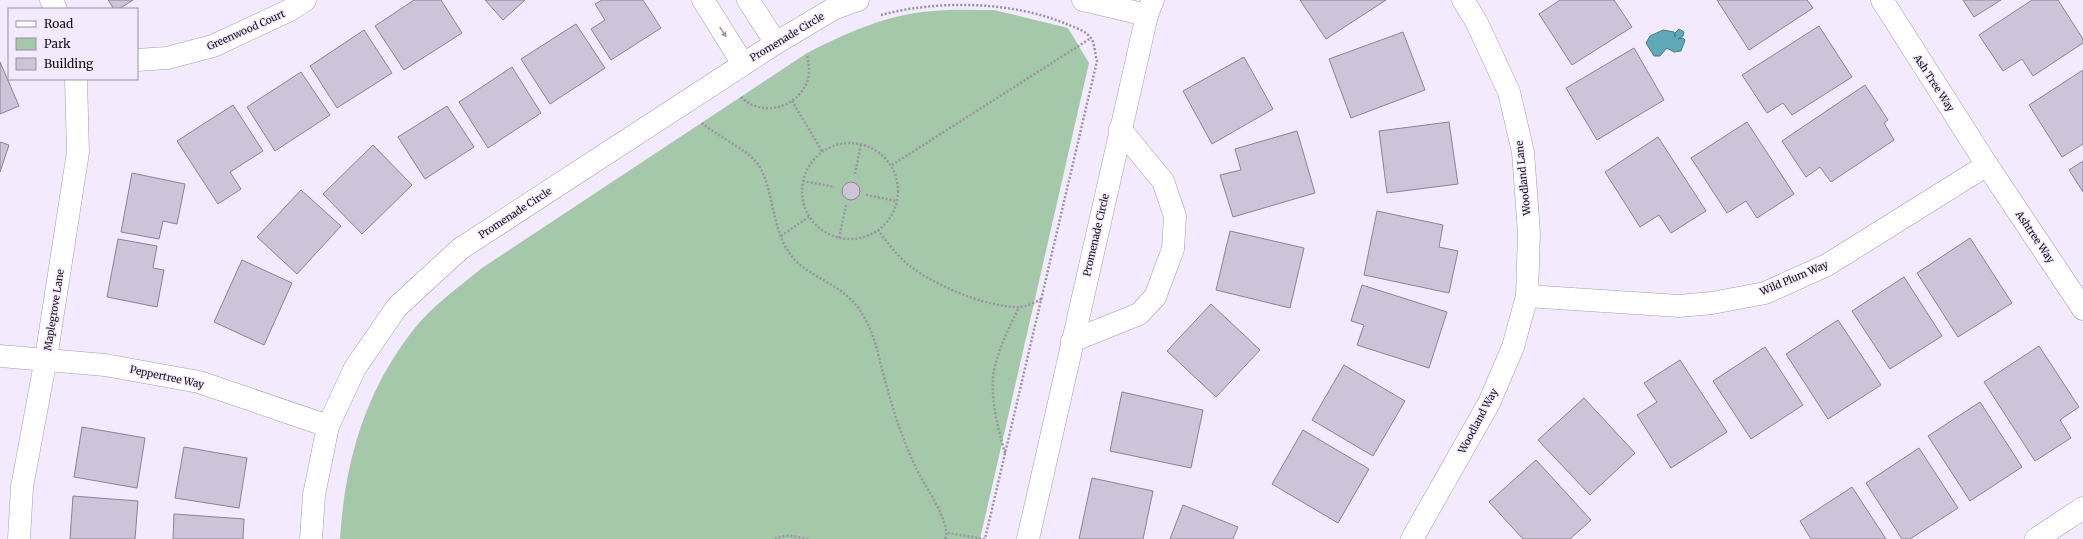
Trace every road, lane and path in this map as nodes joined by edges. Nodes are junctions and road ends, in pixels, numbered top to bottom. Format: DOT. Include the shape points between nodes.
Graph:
graph roads {
  1 [pos="305,0"];
  2 [pos="703,0"];
  3 [pos="748,0"];
  4 [pos="858,0"];
  5 [pos="1083,0"];
  6 [pos="1463,0"];
  7 [pos="1882,0"];
  8 [pos="1150,8"];
  9 [pos="876,17"];
  10 [pos="784,38"];
  11 [pos="1091,38"];
  12 [pos="138,60"];
  13 [pos="743,64"];
  14 [pos="76,80"];
  15 [pos="719,80"];
  16 [pos="792,101"];
  17 [pos="697,119"];
  18 [pos="1120,128"];
  19 [pos="861,144"];
  20 [pos="822,151"];
  21 [pos="892,166"];
  22 [pos="1987,166"];
  23 [pos="855,174"];
  24 [pos="803,181"];
  25 [pos="835,187"];
  26 [pos="866,194"];
  27 [pos="897,201"];
  28 [pos="846,205"];
  29 [pos="810,216"];
  30 [pos="878,230"];
  31 [pos="781,236"];
  32 [pos="839,238"];
  33 [pos="1527,296"];
  34 [pos="1043,298"];
  35 [pos="1018,307"];
  36 [pos="2083,309"];
  37 [pos="1072,341"];
  38 [pos="0,356"];
  39 [pos="46,358"];
  40 [pos="328,426"];
  41 [pos="1006,454"];
  42 [pos="2083,508"];
  43 [pos="948,533"];
  44 [pos="18,539"];
  45 [pos="311,539"];
  46 [pos="775,539"];
  47 [pos="808,539"];
  48 [pos="945,539"];
  49 [pos="1028,539"];
  50 [pos="1412,539"];
  51 [pos="2036,539"];
  1 -- 12 [label="street, Greenwood Court" via="290,10 213,46 167,58"];
  2 -- 13 [label="street, one-way"];
  3 -- 10 [label="street"];
  4 -- 10 [label="street, Promenade Circle" via="833,9"];
  5 -- 8 [label="street, Promenade Circle"];
  6 -- 33 [label="street, Woodland Lane" via="1476,20 1509,92 1523,152 1528,233"];
  7 -- 22 [label="street, Ash Tree Way"];
  8 -- 18 [label="street, Promenade Circle"];
  9 -- 11 [label="path" via="935,7 993,5 1041,14 1083,31"];
  10 -- 13 [label="street, Promenade Circle"];
  10 -- 16 [label="path" via="807,53 809,66 808,79 799,96"];
  11 -- 21 [label="path"];
  11 -- 34 [label="path" via="1097,61"];
  13 -- 15 [label="street, Promenade Circle"];
  14 -- 39 [label="street, Maplegrove Lane" via="78,152"];
  15 -- 16 [label="path" via="730,98 741,97 757,107 770,110"];
  15 -- 40 [label="street, Promenade Circle" via="460,249 397,307 355,368"];
  16 -- 20 [label="path"];
  17 -- 31 [label="path" via="754,160 761,170"];
  18 -- 37 [label="street, Promenade Circle"];
  18 -- 37 [label="street" via="1164,181 1174,216 1173,249 1155,297 1139,314"];
  19 -- 20 [label="path" via="837,144"];
  19 -- 21 [label="path" via="881,154"];
  19 -- 23 [label="path"];
  20 -- 24 [label="path" via="811,163"];
  21 -- 27 [label="path" via="898,180"];
  22 -- 33 [label="street, Wild Plum Way" via="1827,265 1765,293 1679,306"];
  22 -- 36 [label="street, Ashtree Way"];
  24 -- 25 [label="path"];
  24 -- 29 [label="path" via="802,193"];
  26 -- 27 [label="path"];
  27 -- 30 [label="path" via="886,224"];
  28 -- 32 [label="path"];
  29 -- 31 [label="path"];
  29 -- 32 [label="path" via="827,233"];
  30 -- 32 [label="path" via="859,238"];
  30 -- 35 [label="path" via="910,266 939,284 976,299"];
  31 -- 43 [label="path" via="795,259 843,291 861,311 875,339 902,437 924,486 943,516"];
  33 -- 50 [label="street, Woodland Way" via="1513,348 1489,404"];
  34 -- 35 [label="path" via="1033,304"];
  34 -- 41 [label="path"];
  35 -- 41 [label="path" via="996,360 993,388 997,425"];
  37 -- 49 [label="street, Promenade Circle"];
  38 -- 39 [label="street, Peppertree Way"];
  39 -- 40 [label="street, Peppertree Way" via="105,365 199,382"];
  39 -- 44 [label="street, Maplegrove Lane" via="22,487"];
  40 -- 45 [label="street, Promenade Circle" via="314,495"];
  41 -- 43 [label="path" via="985,539"];
  42 -- 51 [label="street"];
  43 -- 48 [label="path"];
  46 -- 47 [label="path" via="794,536"];
}
